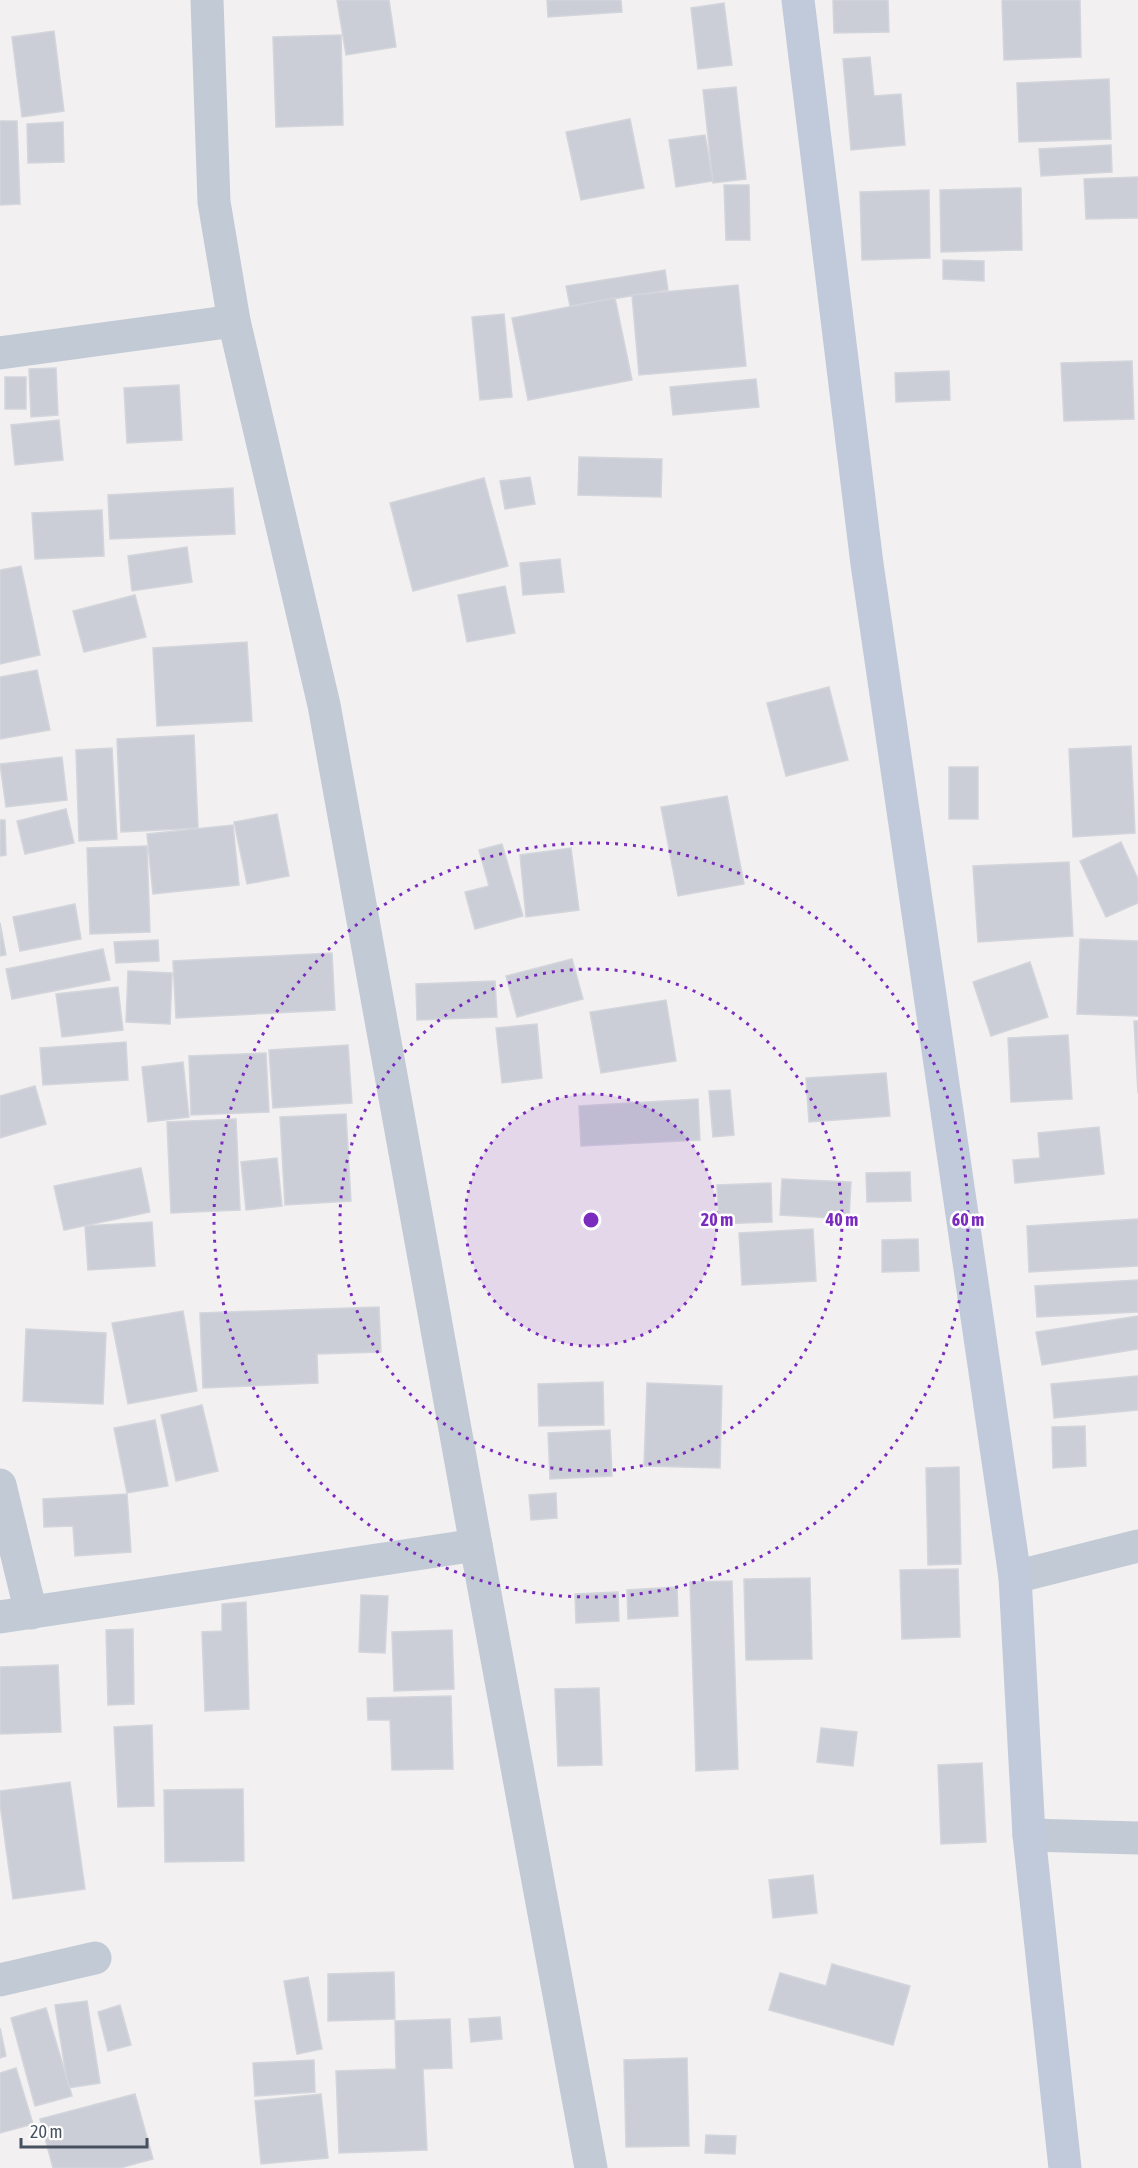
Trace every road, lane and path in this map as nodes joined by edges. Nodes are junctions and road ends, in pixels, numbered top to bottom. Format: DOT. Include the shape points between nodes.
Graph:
graph roads {
  1 [pos="207,0"];
  2 [pos="798,0"];
  3 [pos="234,321"];
  4 [pos="0,353"];
  5 [pos="0,1485"];
  6 [pos="476,1545"];
  7 [pos="1138,1546"];
  8 [pos="1015,1577"];
  9 [pos="15,1615"];
  10 [pos="1029,1834"];
  11 [pos="1138,1838"];
  12 [pos="95,1958"];
  13 [pos="0,1980"];
  14 [pos="591,2168"];
  15 [pos="1065,2168"];
  1 -- 3 [label="street" via="213,202"];
  2 -- 8 [label="street" via="867,564"];
  3 -- 4 [label="street"];
  3 -- 6 [label="street" via="324,705"];
  5 -- 9 [label="street"];
  6 -- 9 [label="street"];
  6 -- 14 [label="street"];
  7 -- 8 [label="street"];
  8 -- 10 [label="street"];
  10 -- 11 [label="street"];
  10 -- 15 [label="street"];
  12 -- 13 [label="street"];
}
